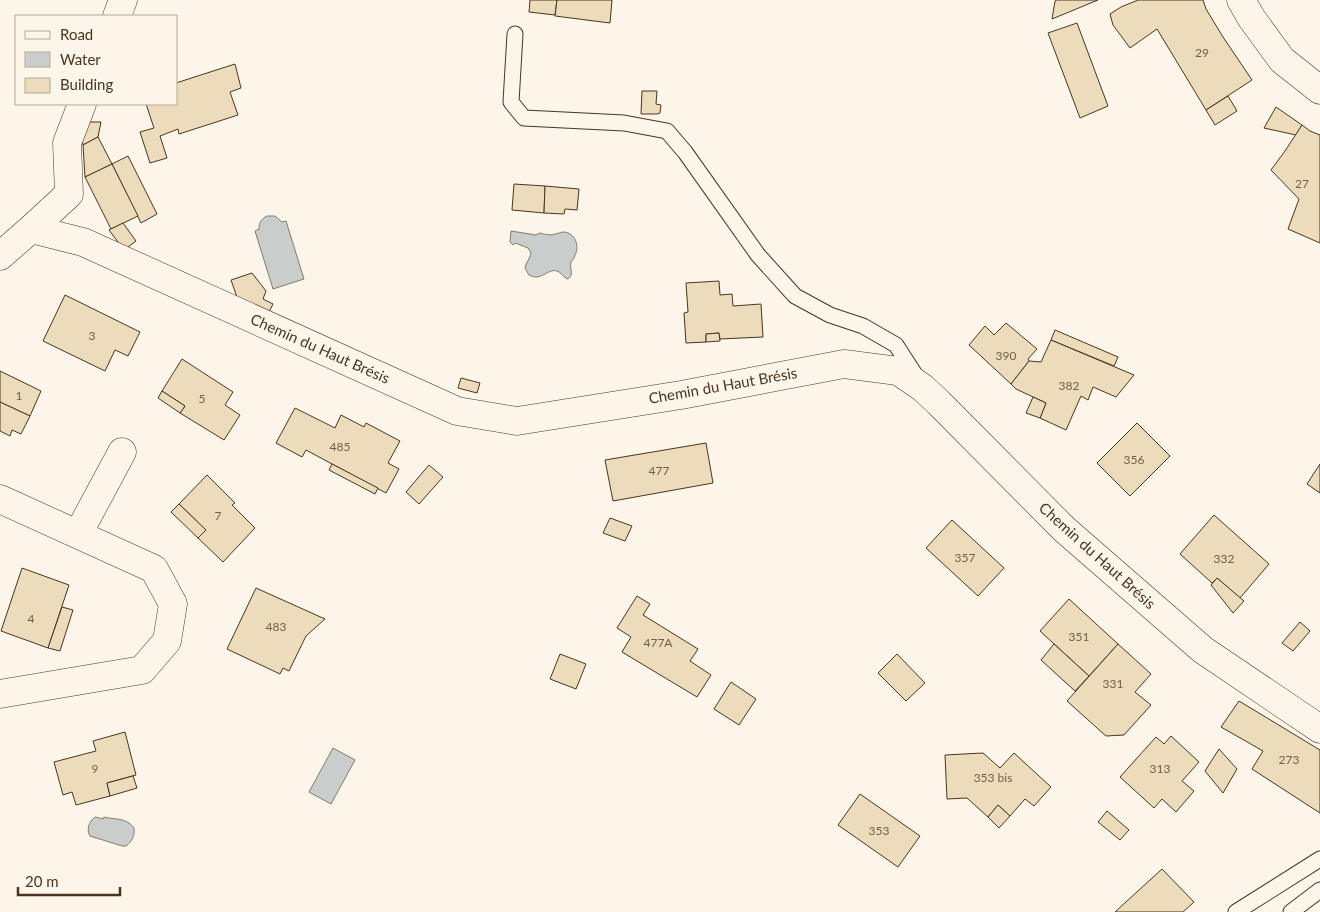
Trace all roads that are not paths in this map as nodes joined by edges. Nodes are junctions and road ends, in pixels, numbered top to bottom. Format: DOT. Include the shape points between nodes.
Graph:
graph roads {
  1 [pos="123,0"];
  2 [pos="1241,0"];
  3 [pos="117,15"];
  4 [pos="514,34"];
  5 [pos="1320,90"];
  6 [pos="82,105"];
  7 [pos="31,229"];
  8 [pos="0,256"];
  9 [pos="923,388"];
  10 [pos="122,452"];
  11 [pos="0,498"];
  12 [pos="78,534"];
  13 [pos="0,694"];
  14 [pos="1320,729"];
  15 [pos="1320,859"];
  16 [pos="1320,890"];
  17 [pos="1236,912"];
  18 [pos="1291,912"];
  1 -- 3 [label="street"];
  2 -- 5 [label="street" via="1282,60"];
  4 -- 9 [label="lane" via="511,102 524,118 624,123 666,131 685,152 758,254 795,296 830,315 863,326 896,345"];
  6 -- 7 [label="street" via="67,143 69,194"];
  7 -- 8 [label="street"];
  7 -- 9 [label="street, Chemin du Haut Brésis" via="83,242 457,411 517,421 682,395 844,364 898,371"];
  9 -- 14 [label="street, Chemin du Haut Brésis" via="1064,529 1203,650"];
  10 -- 12 [label="street"];
  11 -- 12 [label="street"];
  12 -- 13 [label="street" via="154,568 173,604 167,641 142,670"];
  15 -- 17 [label="lane"];
  16 -- 18 [label="lane"];
}
